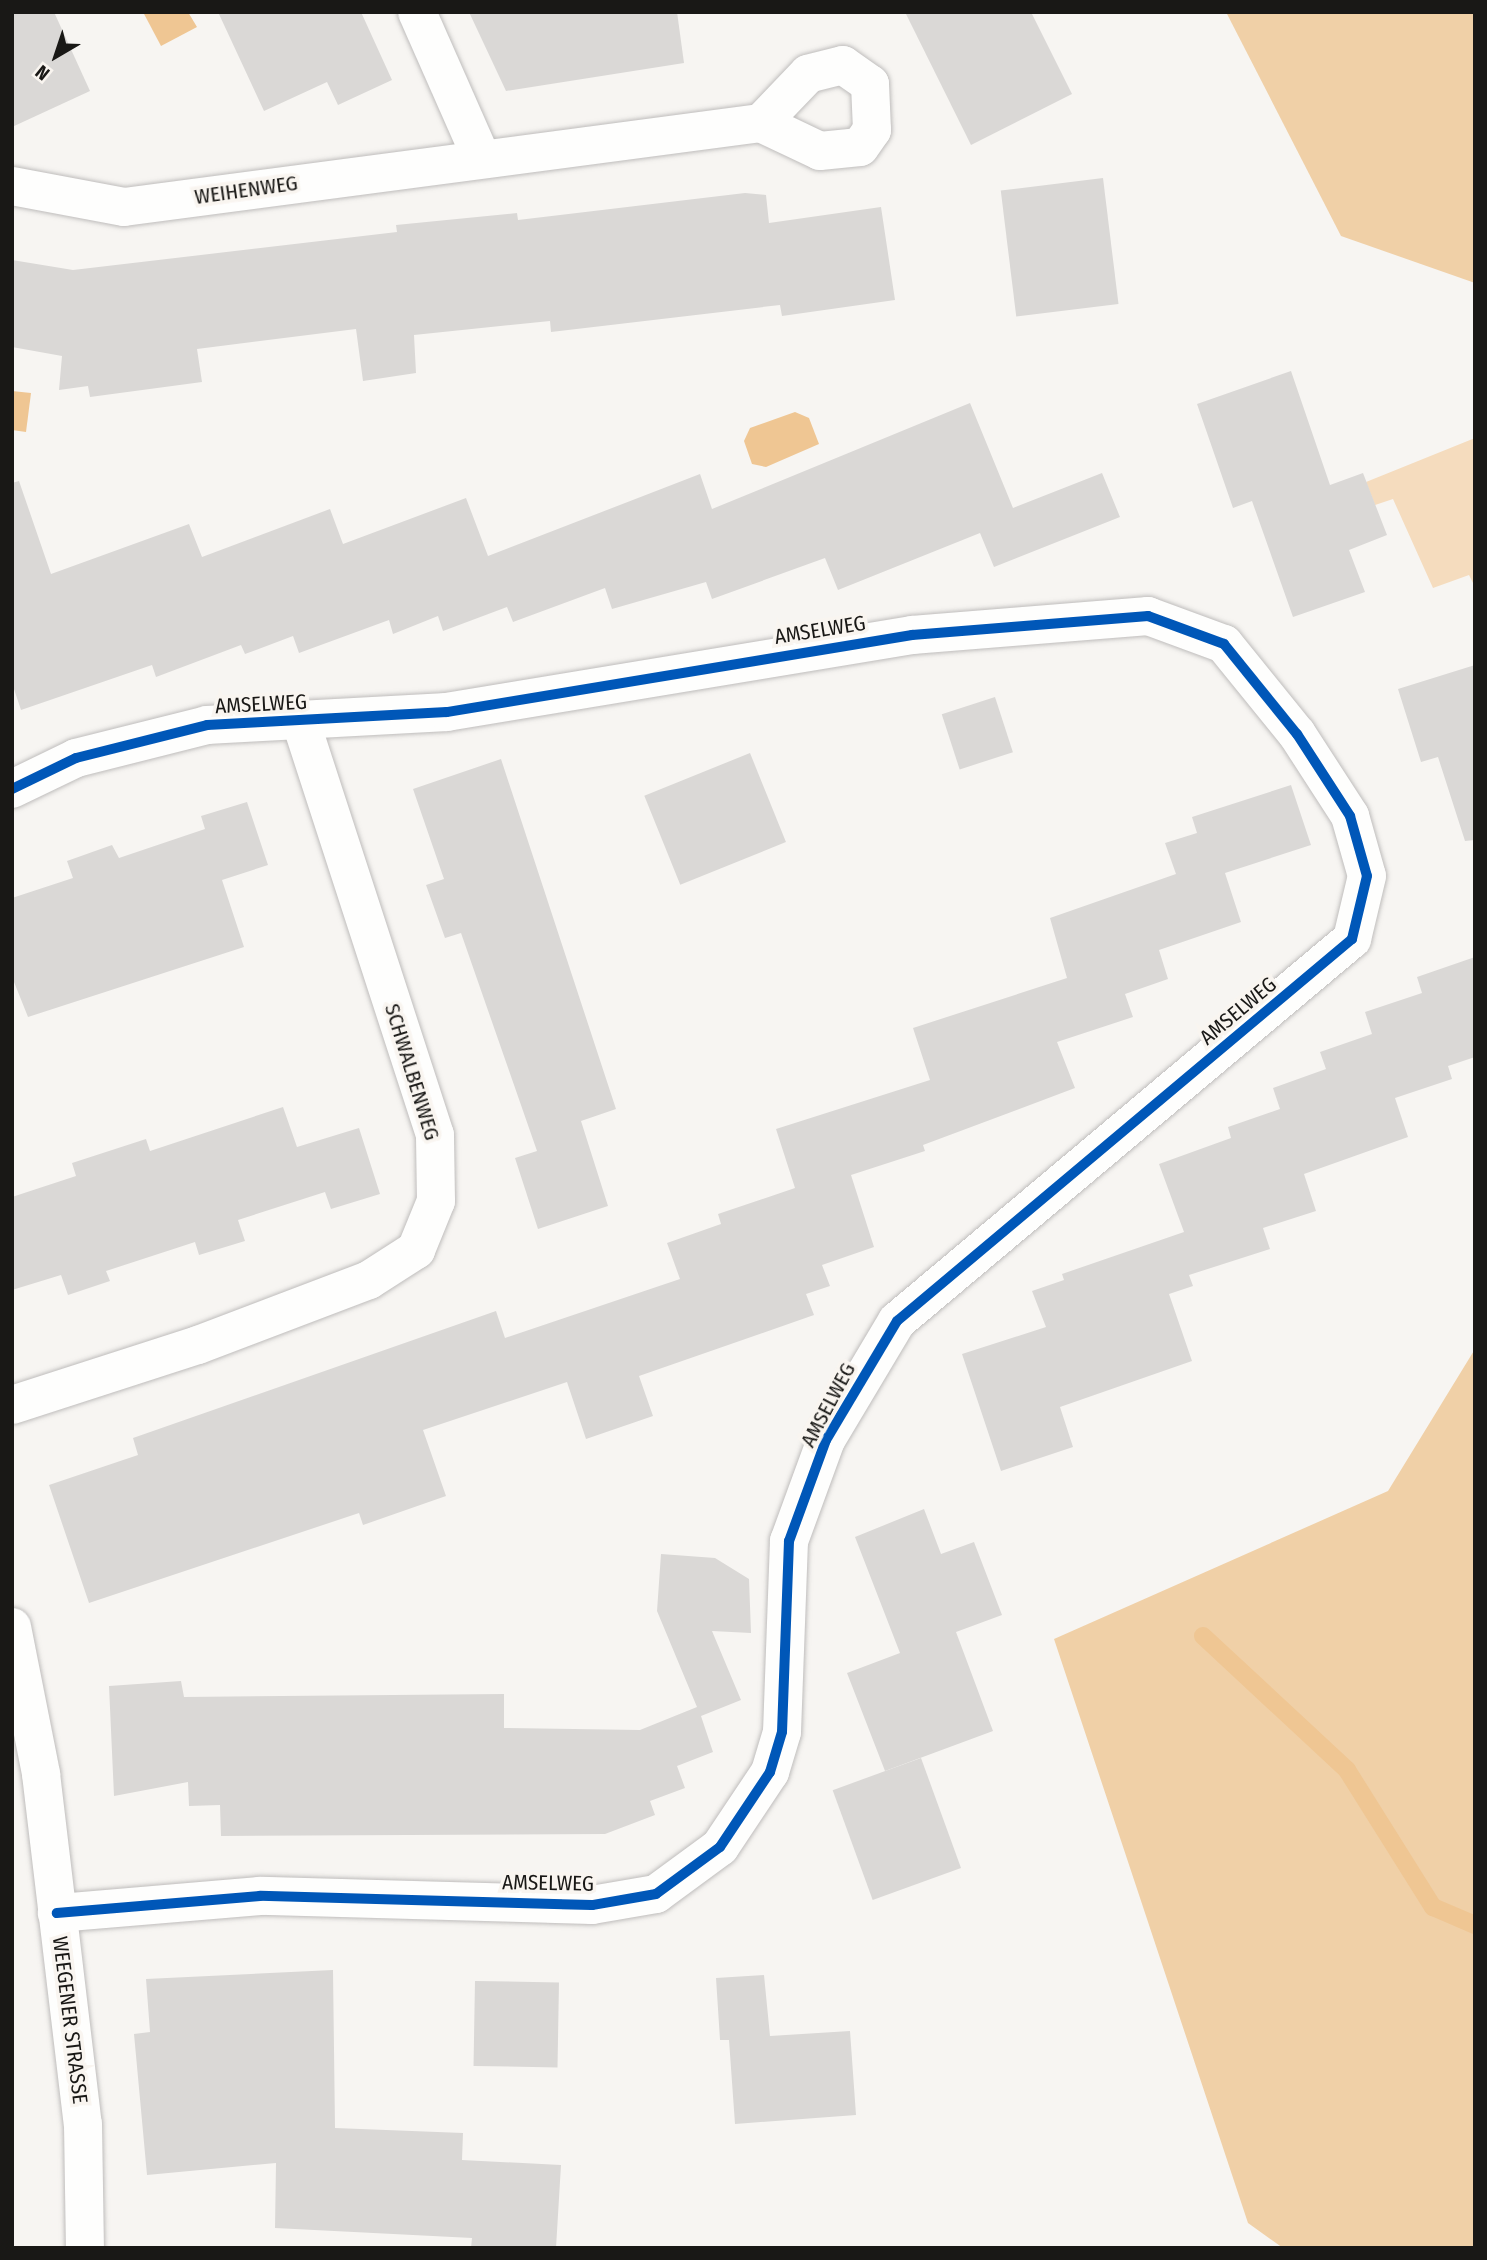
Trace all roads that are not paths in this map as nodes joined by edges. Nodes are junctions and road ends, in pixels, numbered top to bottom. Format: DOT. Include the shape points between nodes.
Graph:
graph roads {
  1 [pos="417,12"];
  2 [pos="761,123"];
  3 [pos="480,155"];
  4 [pos="12,186"];
  5 [pos="301,722"];
  6 [pos="12,789"];
  7 [pos="12,1405"];
  8 [pos="12,1628"];
  9 [pos="57,1913"];
  10 [pos="85,2248"];
  1 -- 3 [label="street"];
  2 -- 3 [label="street, WEIHENWEG"];
  3 -- 4 [label="street, WEIHENWEG" via="124,207"];
  5 -- 6 [label="street, AMSELWEG" via="207,725 76,758"];
  5 -- 7 [label="street, SCHWALBENWEG" via="435,1136 436,1201 416,1250 357,1285"];
  5 -- 9 [label="street, AMSELWEG" via="447,712 912,635 1148,616 1224,644 1297,734 1350,816 1367,876 1352,939 897,1321 826,1440 789,1541 782,1732 770,1772 720,1847 656,1894 592,1905 260,1896"];
  8 -- 9 [label="street, WEEGENER STRASSE" via="27,1681"];
  9 -- 10 [label="street, WEEGENER STRASSE" via="83,2124"];
}
